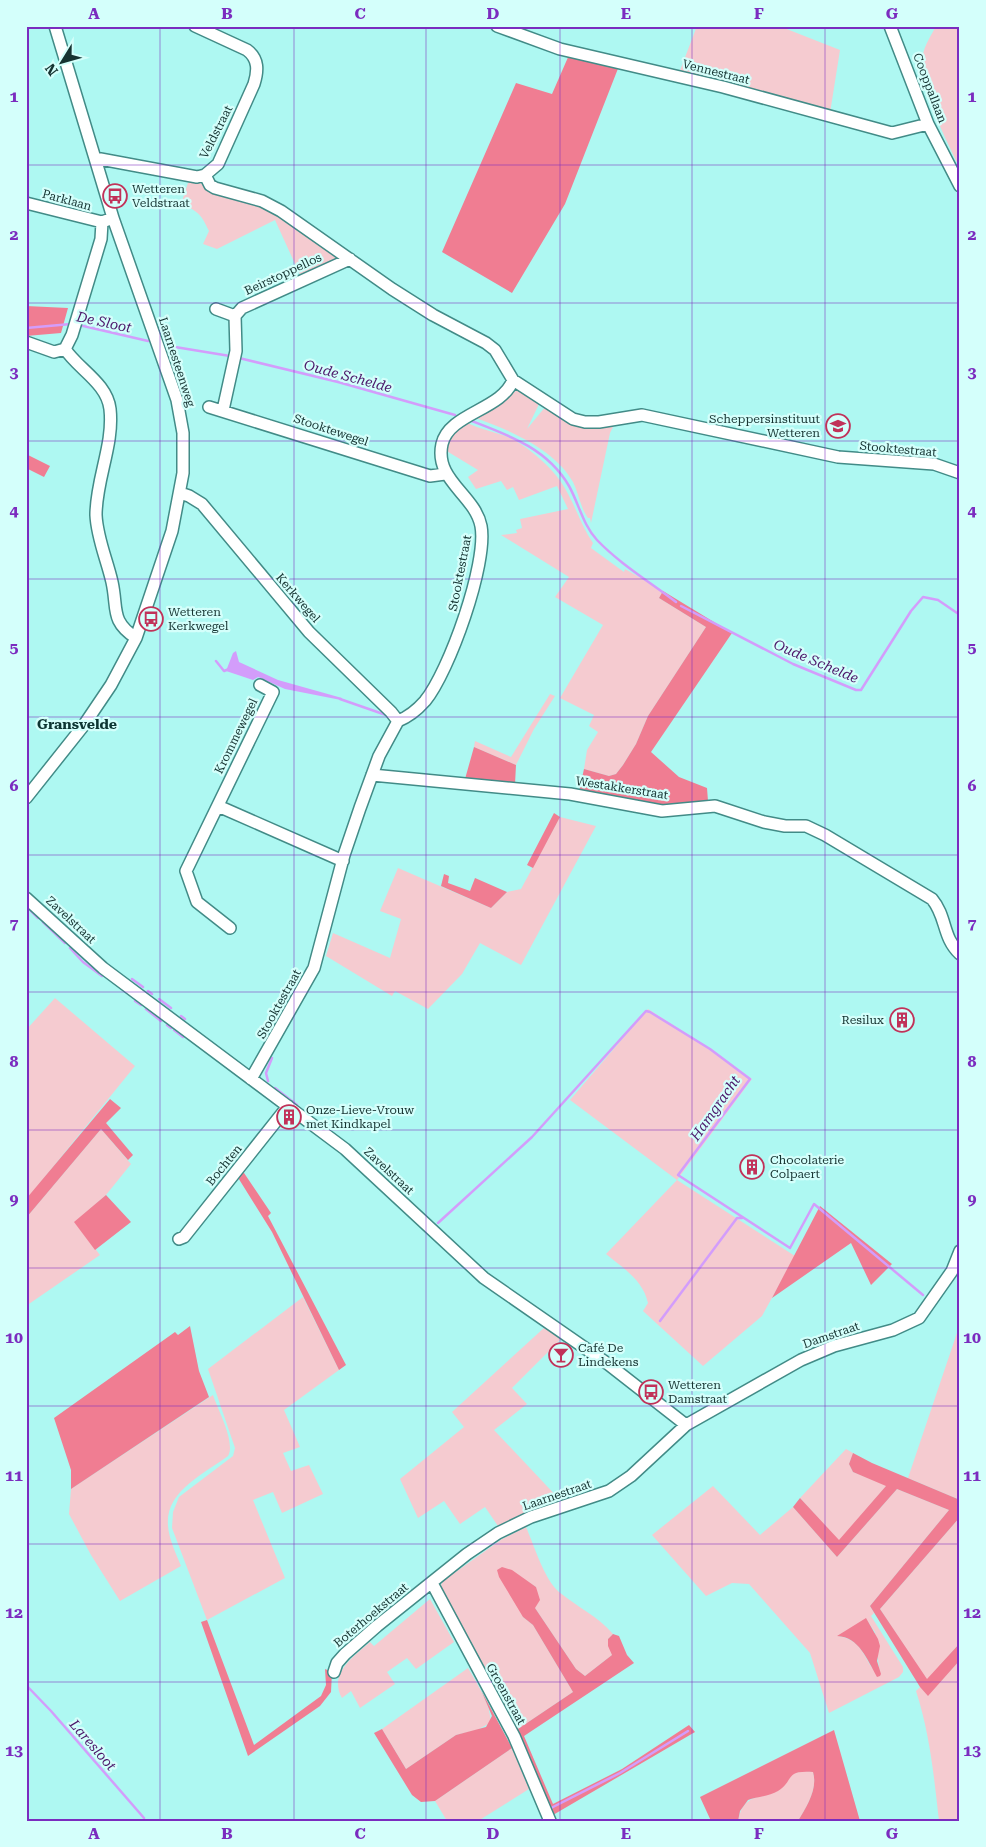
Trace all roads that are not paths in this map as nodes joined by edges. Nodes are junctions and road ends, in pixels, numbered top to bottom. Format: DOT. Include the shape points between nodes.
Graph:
graph roads {
  1 [pos="55,26"];
  2 [pos="195,26"];
  3 [pos="497,26"];
  4 [pos="890,26"];
  5 [pos="928,124"];
  6 [pos="95,158"];
  7 [pos="205,175"];
  8 [pos="960,186"];
  9 [pos="26,203"];
  10 [pos="113,218"];
  11 [pos="102,222"];
  12 [pos="350,259"];
  13 [pos="216,309"];
  14 [pos="235,316"];
  15 [pos="26,342"];
  16 [pos="65,349"];
  17 [pos="513,380"];
  18 [pos="209,407"];
  19 [pos="223,410"];
  20 [pos="960,473"];
  21 [pos="445,474"];
  22 [pos="180,493"];
  23 [pos="136,638"];
  24 [pos="260,685"];
  25 [pos="398,721"];
  26 [pos="372,775"];
  27 [pos="26,798"];
  28 [pos="218,806"];
  29 [pos="343,861"];
  30 [pos="26,898"];
  31 [pos="230,928"];
  32 [pos="960,954"];
  33 [pos="251,1079"];
  34 [pos="288,1106"];
  35 [pos="179,1239"];
  36 [pos="960,1251"];
  37 [pos="956,1272"];
  38 [pos="686,1425"];
  39 [pos="432,1583"];
  40 [pos="334,1672"];
  41 [pos="550,1821"];
  1 -- 6 [label="street, Laarnesteenweg"];
  2 -- 7 [label="street, Veldstraat" via="247,50 258,70 218,164"];
  3 -- 5 [label="street, Vennestraat" via="560,49 723,87 892,133"];
  4 -- 5 [label="street, Cooppallaan"];
  5 -- 8 [label="street, Cooppallaan"];
  6 -- 7 [label="street, Veldstraat" via="188,176"];
  6 -- 10 [label="street, Laarnesteenweg"];
  7 -- 12 [label="street, Beirstoppellos" via="215,188 262,201 282,211"];
  9 -- 11 [label="street, Parklaan"];
  10 -- 11 [label="street"];
  10 -- 22 [label="street, Laarnesteenweg" via="177,400 183,433"];
  11 -- 16 [label="street" via="75,325"];
  12 -- 14 [label="street, Beirstoppellos" via="242,308"];
  12 -- 17 [label="street, Beirstoppellos" via="433,315 486,343"];
  13 -- 14 [label="street"];
  14 -- 19 [label="street" via="235,356"];
  15 -- 16 [label="street" via="54,352"];
  16 -- 23 [label="street" via="100,386 110,407 110,433 96,515 118,620 122,628"];
  17 -- 20 [label="street, Stooktestraat" via="573,418 585,422 642,414 838,457 933,464"];
  17 -- 21 [label="street" via="506,392 447,432 441,460"];
  18 -- 19 [label="street, Stooktewegel"];
  19 -- 21 [label="street, Stooktewegel" via="430,476"];
  21 -- 25 [label="street, Stooktestraat" via="477,515 481,526 474,583 464,621 432,690 407,718"];
  22 -- 23 [label="street, Laarnesteenweg" via="172,531"];
  22 -- 25 [label="street, Kerkwegel" via="202,504 309,632"];
  23 -- 27 [label="street, Laarnesteenweg" via="111,685 84,725"];
  24 -- 28 [label="street, Krommewegel" via="273,692"];
  25 -- 26 [label="street, Stooktestraat"];
  26 -- 29 [label="street, Stooktestraat"];
  26 -- 32 [label="street, Westakkerstraat" via="570,794 662,811 715,806 764,822 806,826 932,899 939,908 948,940"];
  28 -- 29 [label="street"];
  28 -- 31 [label="street, Krommewegel" via="186,871 197,902"];
  29 -- 33 [label="street, Stooktestraat" via="314,968"];
  30 -- 33 [label="street, Zavelstraat" via="103,968"];
  33 -- 34 [label="street, Zavelstraat"];
  34 -- 35 [label="street, Bochten" via="184,1237"];
  34 -- 38 [label="street, Zavelstraat" via="345,1149 484,1278 608,1364"];
  36 -- 37 [label="street, Damstraat"];
  37 -- 38 [label="street, Damstraat" via="919,1318 893,1330 818,1352"];
  38 -- 39 [label="street, Laarnestraat" via="614,1488 506,1529 467,1554"];
  39 -- 40 [label="street, Boterhoekstraat" via="345,1654"];
  39 -- 41 [label="street, Groenstraat" via="514,1736"];
}
